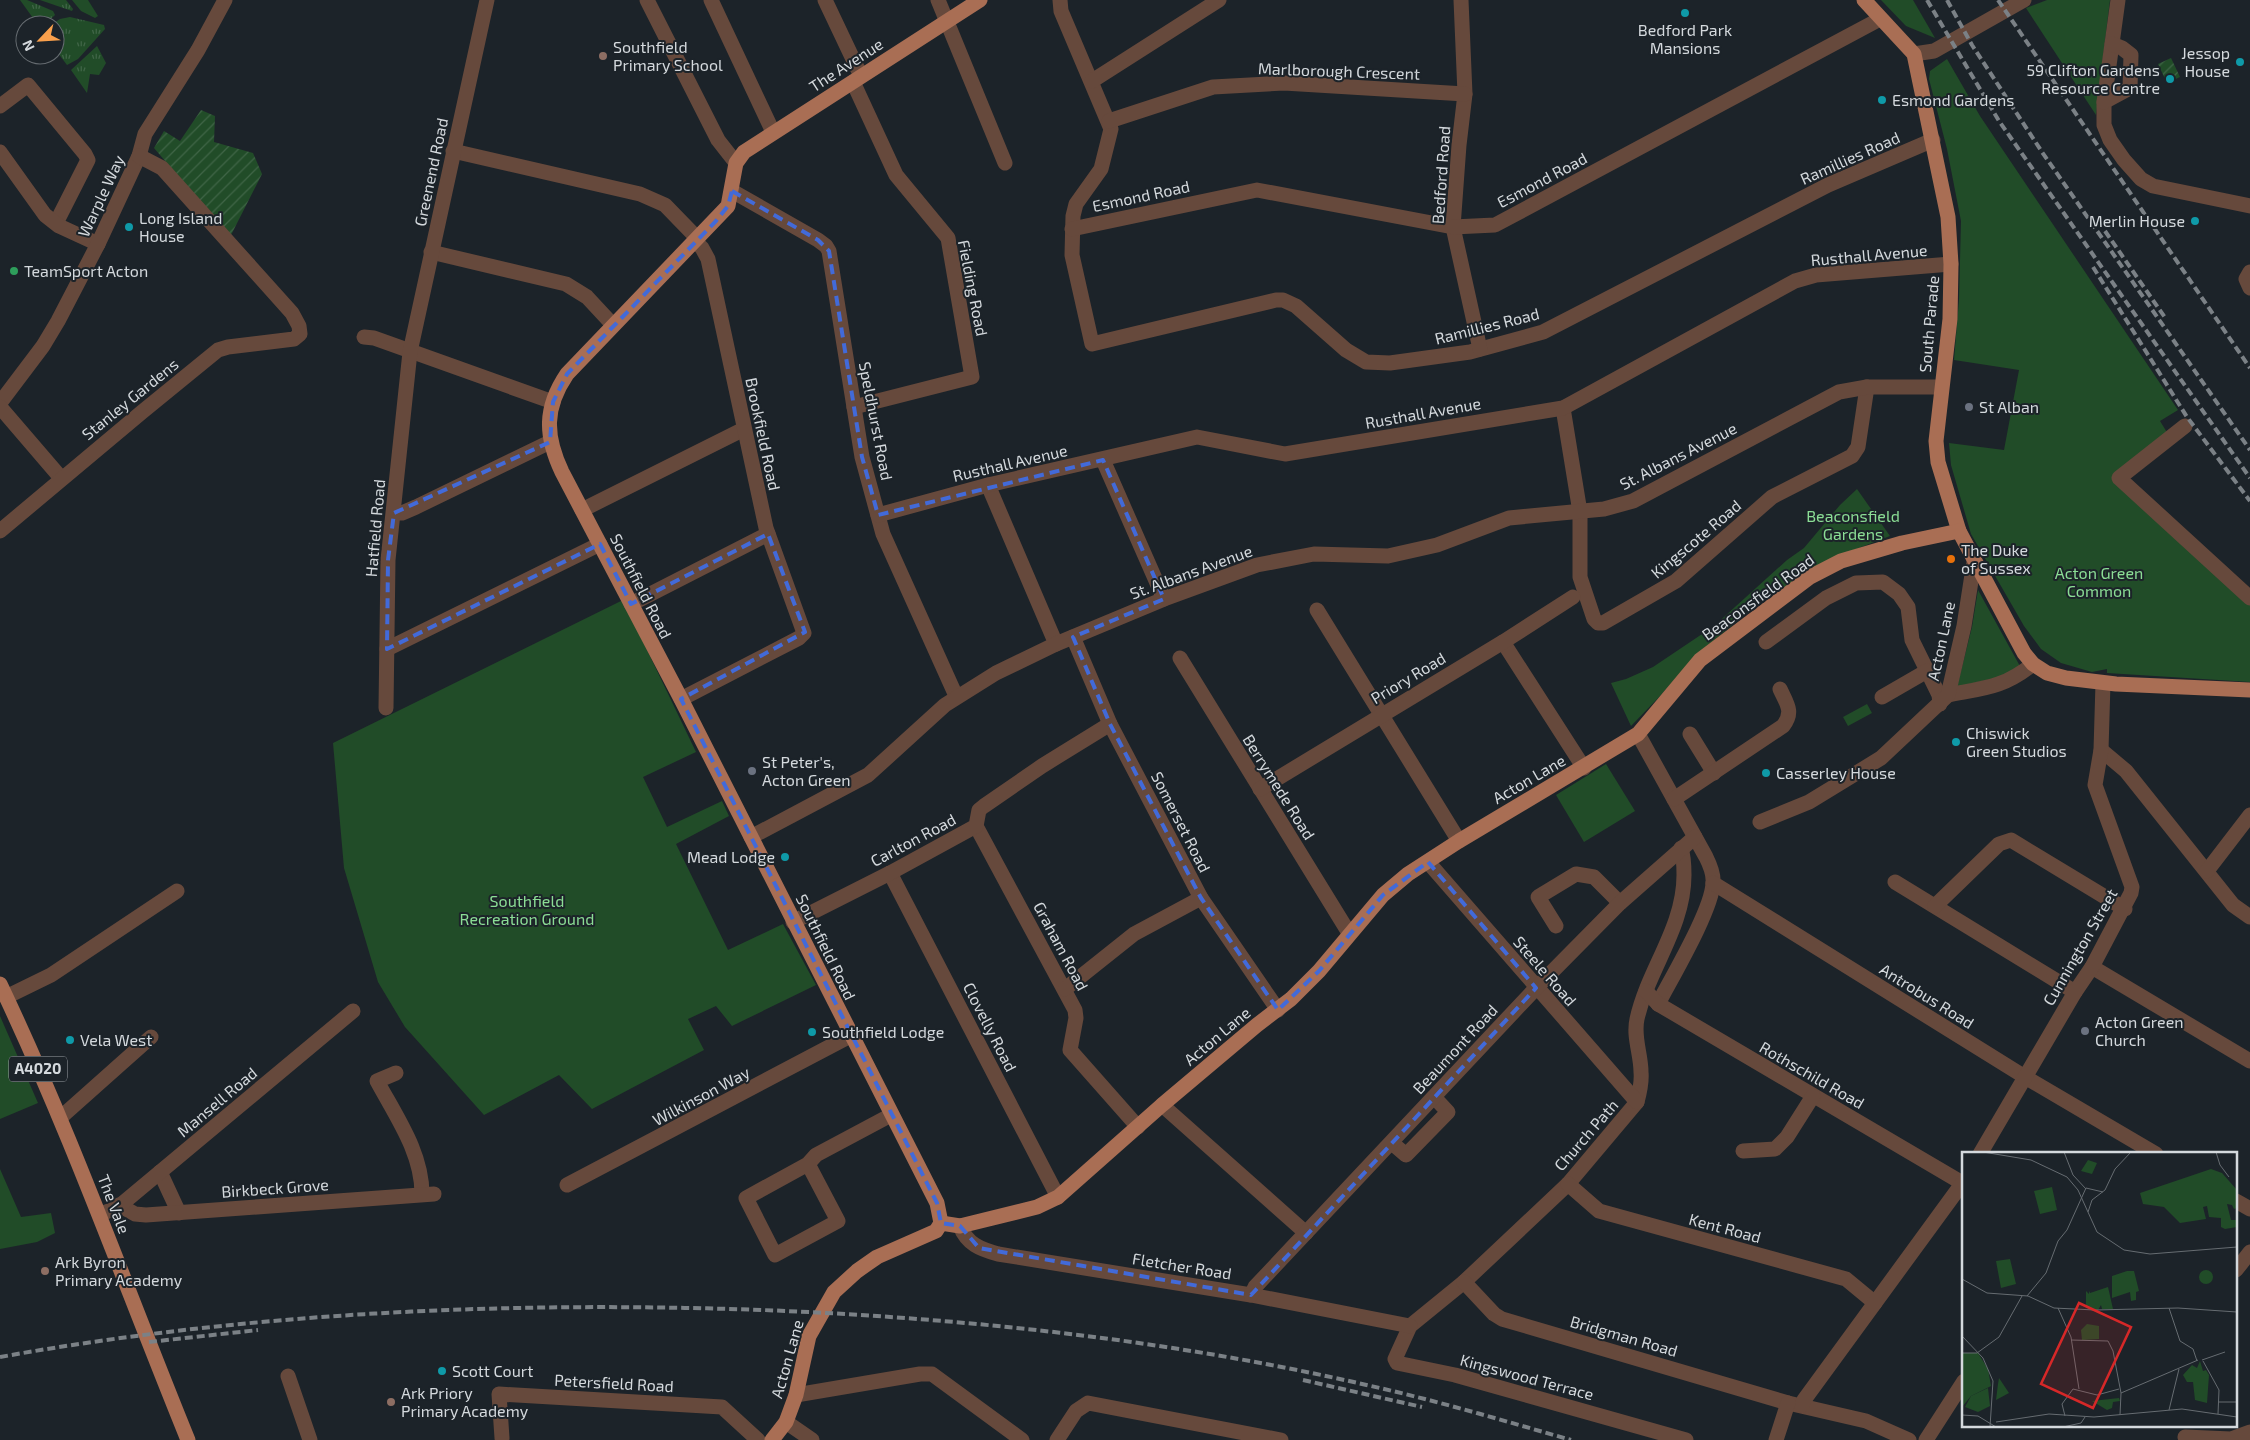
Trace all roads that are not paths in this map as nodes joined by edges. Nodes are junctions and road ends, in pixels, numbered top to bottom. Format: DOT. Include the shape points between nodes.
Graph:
graph roads {
  1 [pos="225,0"];
  2 [pos="487,0"];
  3 [pos="647,0"];
  4 [pos="712,0"];
  5 [pos="825,0"];
  6 [pos="938,0"];
  7 [pos="980,0"];
  8 [pos="1060,0"];
  9 [pos="1219,0"];
  10 [pos="1461,0"];
  11 [pos="1864,0"];
  12 [pos="2024,0"];
  13 [pos="2118,0"];
  14 [pos="1880,19"];
  15 [pos="946,22"];
  16 [pos="2112,44"];
  17 [pos="1914,54"];
  18 [pos="857,79"];
  19 [pos="1092,81"];
  20 [pos="1466,94"];
  21 [pos="2104,102"];
  22 [pos="0,106"];
  23 [pos="1109,121"];
  24 [pos="773,132"];
  25 [pos="1933,140"];
  26 [pos="454,151"];
  27 [pos="0,152"];
  28 [pos="139,156"];
  29 [pos="1005,162"];
  30 [pos="736,163"];
  31 [pos="732,191"];
  32 [pos="2250,206"];
  33 [pos="56,223"];
  34 [pos="1453,227"];
  35 [pos="1072,229"];
  36 [pos="697,241"];
  37 [pos="98,244"];
  38 [pos="431,252"];
  39 [pos="1951,264"];
  40 [pos="2250,272"];
  41 [pos="2250,288"];
  42 [pos="613,325"];
  43 [pos="364,337"];
  44 [pos="1480,349"];
  45 [pos="410,352"];
  46 [pos="1867,387"];
  47 [pos="1941,387"];
  48 [pos="553,402"];
  49 [pos="0,405"];
  50 [pos="854,407"];
  51 [pos="1563,408"];
  52 [pos="2185,426"];
  53 [pos="744,429"];
  54 [pos="550,442"];
  55 [pos="1103,460"];
  56 [pos="61,478"];
  57 [pos="988,485"];
  58 [pos="582,510"];
  59 [pos="1580,512"];
  60 [pos="394,513"];
  61 [pos="878,515"];
  62 [pos="0,531"];
  63 [pos="1959,531"];
  64 [pos="768,534"];
  65 [pos="600,544"];
  66 [pos="1974,562"];
  67 [pos="1573,597"];
  68 [pos="2250,598"];
  69 [pos="1164,599"];
  70 [pos="631,604"];
  71 [pos="1317,610"];
  72 [pos="1073,637"];
  73 [pos="1503,642"];
  74 [pos="1766,642"];
  75 [pos="1056,644"];
  76 [pos="387,649"];
  77 [pos="1180,658"];
  78 [pos="2029,658"];
  79 [pos="1927,671"];
  80 [pos="2103,683"];
  81 [pos="1780,689"];
  82 [pos="2250,690"];
  83 [pos="956,696"];
  84 [pos="1882,696"];
  85 [pos="681,699"];
  86 [pos="1944,699"];
  87 [pos="386,708"];
  88 [pos="1381,714"];
  89 [pos="1110,724"];
  90 [pos="1638,734"];
  91 [pos="1690,734"];
  92 [pos="2101,750"];
  93 [pos="1584,768"];
  94 [pos="1714,773"];
  95 [pos="1260,789"];
  96 [pos="1674,799"];
  97 [pos="2250,815"];
  98 [pos="1760,822"];
  99 [pos="976,826"];
  100 [pos="751,837"];
  101 [pos="1459,841"];
  102 [pos="1698,843"];
  103 [pos="1681,848"];
  104 [pos="1428,862"];
  105 [pos="2207,871"];
  106 [pos="890,873"];
  107 [pos="1713,882"];
  108 [pos="1895,882"];
  109 [pos="177,891"];
  110 [pos="1200,898"];
  111 [pos="1620,903"];
  112 [pos="1935,906"];
  113 [pos="2124,909"];
  114 [pos="1678,913"];
  115 [pos="2250,917"];
  116 [pos="1700,920"];
  117 [pos="793,922"];
  118 [pos="1556,926"];
  119 [pos="1349,934"];
  120 [pos="2092,967"];
  121 [pos="1536,988"];
  122 [pos="1065,989"];
  123 [pos="3,991"];
  124 [pos="1646,991"];
  125 [pos="2075,992"];
  126 [pos="1658,1004"];
  127 [pos="1278,1010"];
  128 [pos="353,1011"];
  129 [pos="850,1036"];
  130 [pos="152,1038"];
  131 [pos="2250,1061"];
  132 [pos="396,1073"];
  133 [pos="2025,1077"];
  134 [pos="1813,1096"];
  135 [pos="1637,1102"];
  136 [pos="1162,1106"];
  137 [pos="891,1115"];
  138 [pos="60,1118"];
  139 [pos="1138,1127"];
  140 [pos="1743,1150"];
  141 [pos="1981,1152"];
  142 [pos="2153,1152"];
  143 [pos="808,1164"];
  144 [pos="160,1172"];
  145 [pos="1962,1182"];
  146 [pos="1568,1184"];
  147 [pos="1962,1184"];
  148 [pos="567,1185"];
  149 [pos="1058,1197"];
  150 [pos="2238,1202"];
  151 [pos="120,1206"];
  152 [pos="2250,1209"];
  153 [pos="178,1213"];
  154 [pos="100,1214"];
  155 [pos="941,1224"];
  156 [pos="960,1226"];
  157 [pos="1306,1233"];
  158 [pos="2250,1252"];
  159 [pos="2238,1267"];
  160 [pos="1464,1282"];
  161 [pos="1251,1295"];
  162 [pos="1875,1303"];
  163 [pos="1410,1326"];
  164 [pos="288,1376"];
  165 [pos="1962,1384"];
  166 [pos="796,1395"];
  167 [pos="1795,1404"];
  168 [pos="786,1422"];
  169 [pos="2250,1432"];
  170 [pos="2185,1434"];
  171 [pos="502,1438"];
  172 [pos="188,1440"];
  173 [pos="310,1440"];
  174 [pos="758,1440"];
  175 [pos="772,1440"];
  176 [pos="812,1440"];
  177 [pos="1022,1440"];
  178 [pos="1057,1440"];
  179 [pos="1282,1440"];
  180 [pos="1686,1440"];
  181 [pos="1776,1440"];
  182 [pos="1909,1440"];
  183 [pos="1926,1440"];
  1 -- 28 [label="street, Warple Way" via="145,134"];
  2 -- 26 [label="street, Greenend Road"];
  3 -- 30 [label="street" via="718,140"];
  4 -- 24 [label="street"];
  5 -- 18 [label="street, Fielding Road"];
  6 -- 15 [label="street"];
  7 -- 15 [label="main road, The Avenue"];
  8 -- 19 [label="street" via="1061,11"];
  9 -- 19 [label="street"];
  10 -- 20 [label="street, Bedford Road"];
  11 -- 14 [label="main road"];
  12 -- 17 [label="street" via="1934,51"];
  13 -- 16 [label="street"];
  14 -- 17 [label="main road"];
  14 -- 34 [label="street, Esmond Road" via="1495,225"];
  15 -- 18 [label="main road, The Avenue"];
  15 -- 29 [label="street"];
  16 -- 21 [label="street"];
  16 -- 21 [label="street" via="2131,55 2130,88"];
  17 -- 25 [label="main road, South Parade"];
  18 -- 24 [label="main road, The Avenue"];
  18 -- 50 [label="street, Fielding Road" via="896,175 948,238 972,377"];
  19 -- 23 [label="street"];
  20 -- 23 [label="street, Marlborough Crescent" via="1284,83 1213,87"];
  20 -- 34 [label="street, Bedford Road"];
  21 -- 32 [label="street" via="2104,125 2110,140 2141,179 2153,186"];
  22 -- 33 [label="street" via="28,86 88,160"];
  23 -- 35 [label="street" via="1111,129 1101,169 1076,204"];
  24 -- 30 [label="main road, The Avenue" via="744,152"];
  25 -- 39 [label="main road, South Parade" via="1948,216"];
  25 -- 44 [label="street, Ramillies Road" via="1828,185 1543,332"];
  26 -- 36 [label="street, Brookfield Road" via="640,194 665,206"];
  26 -- 38 [label="street, Greenend Road"];
  27 -- 33 [label="street" via="45,215"];
  28 -- 37 [label="street, Warple Way"];
  28 -- 56 [label="street, Stanley Gardens" via="162,168 186,194 292,313 300,334 294,339 218,350"];
  30 -- 31 [label="main road, Southfield Road"];
  31 -- 36 [label="main road, Southfield Road" via="728,206"];
  31 -- 50 [label="street, Speldhurst Road" via="826,246 829,251"];
  33 -- 37 [label="street"];
  34 -- 35 [label="street, Esmond Road" via="1257,190"];
  34 -- 44 [label="street, Bedford Road"];
  35 -- 44 [label="street, Ramillies Road" via="1072,255 1092,344 1276,300 1296,306 1346,350 1366,362 1414,360"];
  36 -- 42 [label="main road, Southfield Road"];
  36 -- 53 [label="street, Brookfield Road" via="708,259"];
  37 -- 49 [label="street, Warple Way" via="43,346"];
  38 -- 42 [label="street" via="566,284 586,297"];
  38 -- 45 [label="street, Greenend Road"];
  39 -- 47 [label="main road, South Parade" via="1950,319"];
  39 -- 51 [label="street, Rusthall Avenue" via="1816,275 1795,281"];
  40 -- 41 [label="street" via="2246,279"];
  42 -- 48 [label="main road, Southfield Road" via="567,374"];
  43 -- 45 [label="street"];
  45 -- 48 [label="street"];
  45 -- 60 [label="street, Hatfield Road"];
  46 -- 47 [label="street, St. Albans Avenue"];
  46 -- 59 [label="street, St. Albans Avenue" via="1839,392 1633,501"];
  46 -- 59 [label="street, Kingscote Road" via="1858,447 1852,456 1772,497 1676,581 1603,623 1594,619 1580,577"];
  47 -- 63 [label="main road, South Parade" via="1936,441 1938,462"];
  48 -- 54 [label="main road, Southfield Road" via="549,420"];
  49 -- 56 [label="street"];
  50 -- 61 [label="street, Speldhurst Road" via="862,457"];
  51 -- 55 [label="street, Rusthall Avenue" via="1285,454 1198,437"];
  51 -- 59 [label="street"];
  52 -- 68 [label="street" via="2119,478"];
  53 -- 58 [label="street"];
  53 -- 64 [label="street, Brookfield Road"];
  54 -- 58 [label="main road, Southfield Road"];
  54 -- 60 [label="street" via="402,513"];
  55 -- 57 [label="street, Rusthall Avenue"];
  55 -- 69 [label="street"];
  56 -- 62 [label="street, Stanley Gardens"];
  57 -- 61 [label="street, Rusthall Avenue"];
  57 -- 75 [label="street"];
  58 -- 65 [label="main road, Southfield Road"];
  59 -- 69 [label="street, St. Albans Avenue" via="1510,518 1438,545 1388,556 1314,554 1257,565"];
  60 -- 76 [label="street, Hatfield Road" via="388,560"];
  61 -- 83 [label="street, Speldhurst Road" via="892,558"];
  63 -- 66 [label="main road, South Parade"];
  63 -- 90 [label="main road, Beaconsfield Road" via="1841,561 1810,577 1700,660"];
  64 -- 70 [label="street"];
  64 -- 85 [label="street, Brookfield Road" via="804,633"];
  65 -- 70 [label="main road, Southfield Road"];
  65 -- 76 [label="street"];
  66 -- 78 [label="main road, South Parade"];
  66 -- 86 [label="street, Acton Lane" via="1964,626"];
  67 -- 73 [label="street, Priory Road"];
  69 -- 72 [label="street, St. Albans Avenue"];
  70 -- 85 [label="main road, Southfield Road"];
  71 -- 88 [label="street"];
  72 -- 75 [label="street, St. Albans Avenue"];
  72 -- 89 [label="street, Somerset Road"];
  73 -- 88 [label="street, Priory Road"];
  73 -- 93 [label="street"];
  74 -- 79 [label="street" via="1826,598 1856,583 1883,582 1899,594 1908,607 1912,640"];
  75 -- 83 [label="street, St. Albans Avenue"];
  76 -- 87 [label="street, Hatfield Road"];
  77 -- 95 [label="street, Berrymede Road"];
  78 -- 80 [label="main road" via="2047,673"];
  78 -- 86 [label="street, Acton Lane" via="2015,678"];
  79 -- 84 [label="street"];
  79 -- 86 [label="street" via="1938,695"];
  80 -- 82 [label="main road"];
  80 -- 92 [label="street, Cunnington Street"];
  81 -- 94 [label="street" via="1790,709 1790,718"];
  83 -- 100 [label="street, St. Albans Avenue" via="868,775"];
  85 -- 100 [label="main road, Southfield Road"];
  86 -- 98 [label="street" via="1881,758 1808,802"];
  88 -- 95 [label="street, Priory Road"];
  88 -- 101 [label="street"];
  89 -- 99 [label="street, Carlton Road" via="979,810"];
  89 -- 110 [label="street, Somerset Road"];
  90 -- 93 [label="main road, Acton Lane"];
  90 -- 96 [label="street"];
  91 -- 94 [label="street"];
  92 -- 105 [label="street" via="2126,770"];
  92 -- 113 [label="street, Cunnington Street" via="2095,786 2132,887"];
  93 -- 101 [label="main road, Acton Lane"];
  94 -- 96 [label="street"];
  95 -- 119 [label="street, Berrymede Road"];
  96 -- 102 [label="street"];
  97 -- 105 [label="street"];
  99 -- 106 [label="street, Carlton Road"];
  99 -- 122 [label="street, Graham Road"];
  100 -- 117 [label="main road, Southfield Road"];
  101 -- 104 [label="main road, Acton Lane"];
  102 -- 103 [label="street, Beaumont Road"];
  102 -- 107 [label="street" via="1712,872"];
  103 -- 111 [label="street, Beaumont Road"];
  103 -- 114 [label="street, Church Path" via="1684,893"];
  104 -- 119 [label="main road, Acton Lane" via="1383,895"];
  104 -- 121 [label="street, Steele Road"];
  105 -- 115 [label="street" via="2233,905"];
  106 -- 117 [label="street, Carlton Road"];
  106 -- 149 [label="street, Clovelly Road"];
  107 -- 116 [label="street" via="1708,905"];
  107 -- 133 [label="street, Antrobus Road"];
  108 -- 112 [label="street"];
  109 -- 123 [label="street" via="51,975"];
  110 -- 122 [label="street" via="1134,934"];
  110 -- 127 [label="street, Somerset Road"];
  111 -- 118 [label="street" via="1594,877 1576,874 1538,897"];
  111 -- 121 [label="street, Beaumont Road"];
  112 -- 113 [label="street" via="1999,844 2011,840"];
  112 -- 125 [label="street"];
  113 -- 120 [label="street, Cunnington Street"];
  114 -- 116 [label="street"];
  114 -- 124 [label="street, Church Path" via="1669,943"];
  116 -- 126 [label="street"];
  117 -- 129 [label="main road, Southfield Road"];
  119 -- 127 [label="main road, Acton Lane" via="1319,971"];
  120 -- 125 [label="street, Cunnington Street"];
  120 -- 131 [label="street"];
  121 -- 135 [label="street, Steele Road"];
  121 -- 157 [label="street, Beaumont Road"];
  122 -- 139 [label="street, Graham Road" via="1076,1018 1070,1050"];
  123 -- 138 [label="main road, The Vale / A4020"];
  124 -- 126 [label="street, Rothschild Road"];
  124 -- 135 [label="street, Church Path" via="1636,1021 1637,1053 1642,1070"];
  125 -- 133 [label="street, Cunnington Street"];
  126 -- 134 [label="street, Rothschild Road"];
  127 -- 136 [label="main road, Acton Lane"];
  128 -- 144 [label="street, Mansell Road"];
  129 -- 137 [label="main road, Southfield Road"];
  129 -- 148 [label="street, Wilkinson Way"];
  130 -- 138 [label="street"];
  132 -- 153 [label="street, Birkbeck Grove" via="377,1081 418,1158 428,1194"];
  133 -- 141 [label="street, Cunnington Street"];
  133 -- 142 [label="street, Antrobus Road"];
  134 -- 140 [label="street" via="1787,1137 1775,1148"];
  134 -- 145 [label="street, Rothschild Road"];
  135 -- 146 [label="street, Church Path"];
  136 -- 139 [label="main road, Acton Lane"];
  136 -- 157 [label="street"];
  137 -- 143 [label="street" via="816,1155"];
  137 -- 155 [label="main road, Southfield Road" via="937,1203"];
  138 -- 154 [label="main road, The Vale / A4020"];
  139 -- 149 [label="main road, Acton Lane"];
  143 -- 143 [label="street" via="746,1198 774,1255 838,1221"];
  144 -- 151 [label="street, Mansell Road"];
  144 -- 153 [label="street"];
  146 -- 160 [label="street, Church Path"];
  146 -- 162 [label="street, Kent Road" via="1599,1211 1846,1279"];
  147 -- 162 [label="street"];
  149 -- 156 [label="main road, Acton Lane" via="1037,1207"];
  150 -- 152 [label="street"];
  151 -- 153 [label="street, Birkbeck Grove" via="135,1214"];
  151 -- 154 [label="street, Mansell Road"];
  154 -- 172 [label="main road, The Vale / A4020" via="135,1311"];
  155 -- 156 [label="main road, Acton Lane"];
  155 -- 166 [label="main road, Acton Lane" via="936,1230 877,1257 834,1292 809,1336"];
  156 -- 161 [label="street, Fletcher Road" via="969,1241 998,1254"];
  157 -- 161 [label="street, Beaumont Road"];
  158 -- 159 [label="street"];
  160 -- 163 [label="street, Church Path"];
  160 -- 167 [label="street, Bridgman Road" via="1502,1319"];
  161 -- 163 [label="street, Fletcher Road"];
  162 -- 167 [label="street" via="1804,1400"];
  163 -- 180 [label="street, Kingswood Terrace" via="1396,1363 1455,1375"];
  164 -- 173 [label="street"];
  165 -- 183 [label="street"];
  166 -- 168 [label="main road, Acton Lane"];
  166 -- 177 [label="street" via="932,1374"];
  167 -- 181 [label="street"];
  167 -- 182 [label="street, Bridgman Road" via="1866,1421"];
  168 -- 175 [label="main road, Acton Lane"];
  168 -- 176 [label="street"];
  169 -- 170 [label="street" via="2231,1439"];
  171 -- 174 [label="street, Petersfield Road" via="499,1394 722,1406"];
  178 -- 179 [label="street" via="1076,1411 1088,1404"];
}
